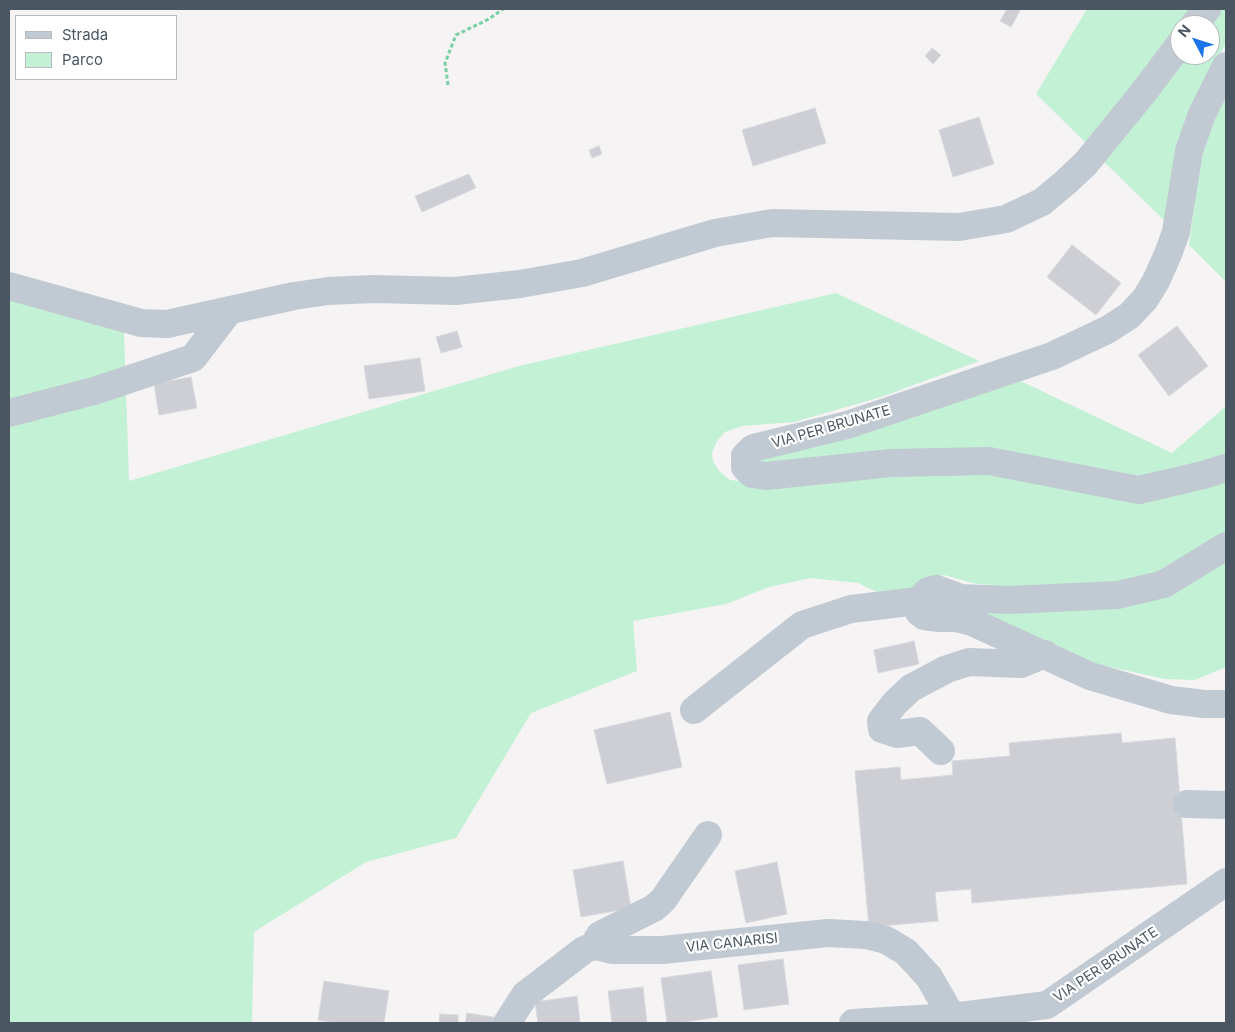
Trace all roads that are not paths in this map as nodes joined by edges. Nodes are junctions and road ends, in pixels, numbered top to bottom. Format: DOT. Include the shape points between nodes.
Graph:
graph roads {
  1 [pos="1170,57"];
  2 [pos="1226,66"];
  3 [pos="9,286"];
  4 [pos="229,311"];
  5 [pos="9,412"];
  6 [pos="1226,468"];
  7 [pos="1226,546"];
  8 [pos="918,601"];
  9 [pos="1045,654"];
  10 [pos="1226,704"];
  11 [pos="694,710"];
  12 [pos="941,751"];
  13 [pos="1187,804"];
  14 [pos="1226,805"];
  15 [pos="708,835"];
  16 [pos="1226,882"];
  17 [pos="593,946"];
  18 [pos="952,1016"];
  19 [pos="507,1023"];
  20 [pos="853,1023"];
  1 -- 4 [label="street" via="1086,163 1042,202 1006,219 960,227 772,223 716,234 582,273 520,284 455,291 328,291"];
  2 -- 6 [label="street, VIA PER BRUNATE" via="1202,114 1189,151 1176,232 1168,254 1149,293 1129,316 1052,356 847,425 753,448 745,456 745,466 752,474 766,476 890,463 989,461 1138,490"];
  3 -- 4 [label="street" via="141,323 167,324"];
  4 -- 5 [label="street" via="193,358 94,391"];
  7 -- 8 [label="street" via="1164,584 1118,594 1010,600 961,598 937,589 928,591"];
  8 -- 9 [label="street" via="919,612 924,616 972,622"];
  8 -- 11 [label="street" via="851,609 802,626"];
  9 -- 10 [label="street" via="1090,676 1171,700"];
  9 -- 12 [label="street" via="1021,664 969,662 947,669 911,688 881,721 882,729 897,734 920,731"];
  13 -- 14 [label="street"];
  15 -- 17 [label="street" via="664,900 600,935"];
  16 -- 18 [label="street, VIA PER BRUNATE" via="1047,1005"];
  17 -- 18 [label="street, VIA CANARISI" via="612,950 662,950 828,933 866,935 886,940 906,952 929,977"];
  17 -- 19 [label="street" via="525,996"];
  18 -- 20 [label="street, VIA PER BRUNATE"];
}
